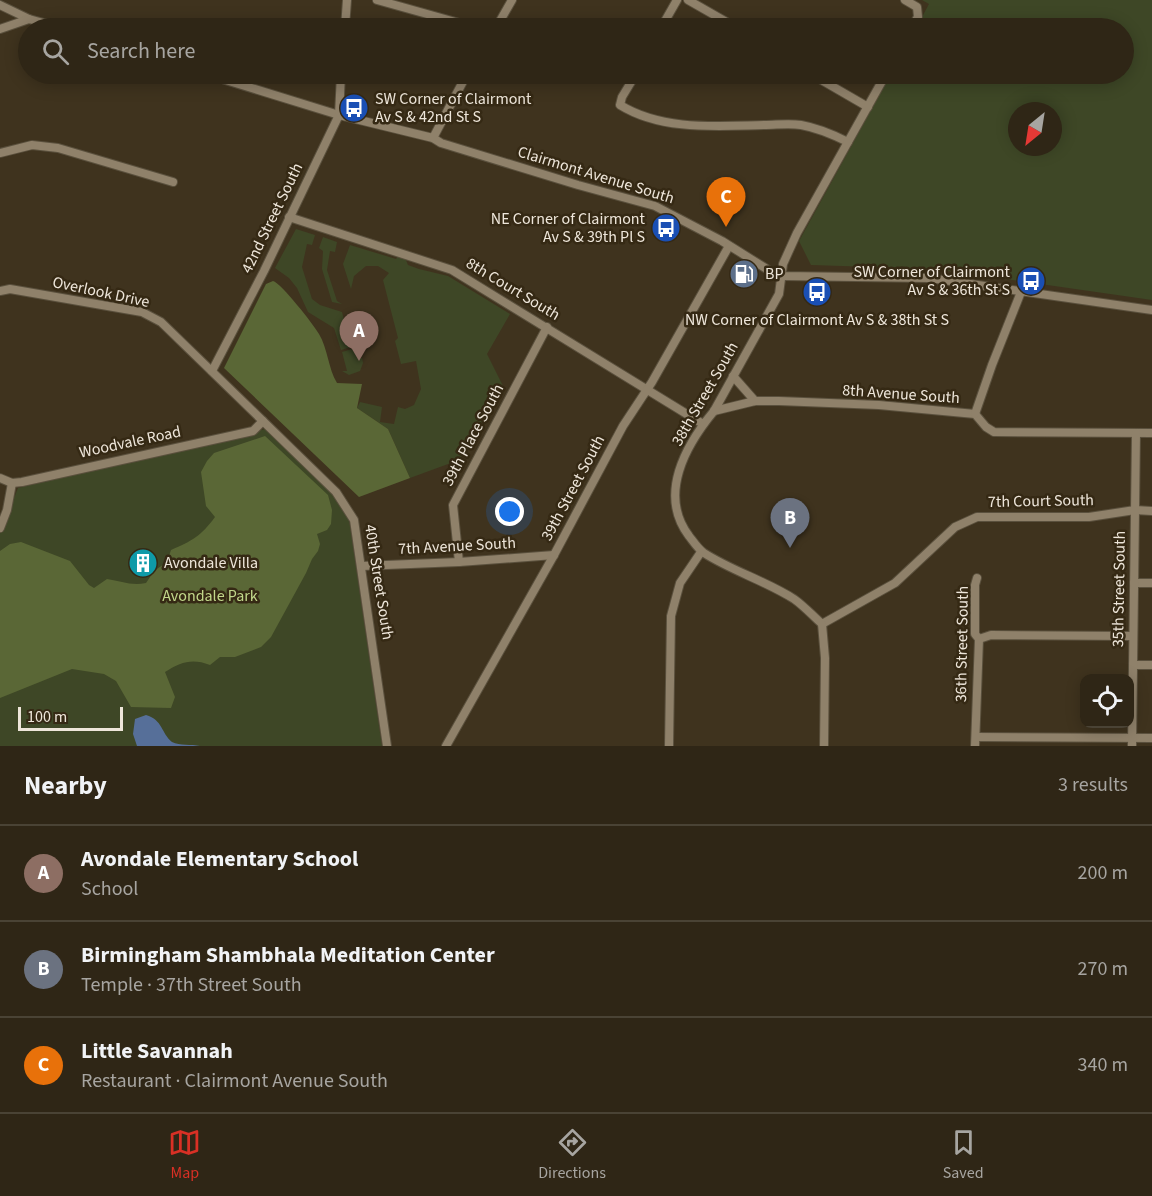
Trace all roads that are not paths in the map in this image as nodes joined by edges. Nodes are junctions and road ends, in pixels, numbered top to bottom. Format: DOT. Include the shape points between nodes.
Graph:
graph roads {
  1 [pos="347,0"];
  2 [pos="377,0"];
  3 [pos="512,0"];
  4 [pos="677,0"];
  5 [pos="688,0"];
  6 [pos="905,0"];
  7 [pos="0,5"];
  8 [pos="27,18"];
  9 [pos="346,18"];
  10 [pos="441,18"];
  11 [pos="502,18"];
  12 [pos="667,18"];
  13 [pos="719,18"];
  14 [pos="917,18"];
  15 [pos="18,23"];
  16 [pos="0,29"];
  17 [pos="238,84"];
  18 [pos="341,84"];
  19 [pos="462,84"];
  20 [pos="629,84"];
  21 [pos="828,84"];
  22 [pos="881,84"];
  23 [pos="868,107"];
  24 [pos="339,115"];
  25 [pos="433,138"];
  26 [pos="848,142"];
  27 [pos="0,153"];
  28 [pos="173,182"];
  29 [pos="289,218"];
  30 [pos="729,246"];
  31 [pos="782,276"];
  32 [pos="0,291"];
  33 [pos="1021,292"];
  34 [pos="1152,310"];
  35 [pos="547,327"];
  36 [pos="212,371"];
  37 [pos="733,375"];
  38 [pos="647,388"];
  39 [pos="754,401"];
  40 [pos="714,411"];
  41 [pos="975,414"];
  42 [pos="263,421"];
  43 [pos="703,424"];
  44 [pos="1137,433"];
  45 [pos="1152,433"];
  46 [pos="0,478"];
  47 [pos="12,483"];
  48 [pos="1135,510"];
  49 [pos="1152,511"];
  50 [pos="0,528"];
  51 [pos="702,552"];
  52 [pos="554,555"];
  53 [pos="459,562"];
  54 [pos="362,567"];
  55 [pos="977,578"];
  56 [pos="1134,583"];
  57 [pos="1152,583"];
  58 [pos="822,624"];
  59 [pos="1133,636"];
  60 [pos="979,639"];
  61 [pos="1133,665"];
  62 [pos="1152,665"];
  63 [pos="1152,738"];
  64 [pos="976,742"];
  65 [pos="1132,742"];
  66 [pos="387,746"];
  67 [pos="446,746"];
  68 [pos="669,746"];
  69 [pos="824,746"];
  1 -- 9 [label="street"];
  2 -- 10 [label="street"];
  3 -- 11 [label="street"];
  4 -- 12 [label="street"];
  5 -- 13 [label="street"];
  6 -- 14 [label="street" via="917,8"];
  7 -- 8 [label="street"];
  15 -- 16 [label="street"];
  17 -- 24 [label="street, Clairmont Avenue South"];
  18 -- 24 [label="street, 42nd Street South"];
  19 -- 25 [label="street"];
  20 -- 26 [label="street" via="620,105 658,120 697,126 798,124 822,129"];
  21 -- 23 [label="street"];
  22 -- 23 [label="street, 38th Street South"];
  23 -- 26 [label="street, 38th Street South"];
  24 -- 25 [label="street, Clairmont Avenue South"];
  24 -- 29 [label="street, 42nd Street South"];
  25 -- 30 [label="street, Clairmont Avenue South" via="655,206"];
  26 -- 31 [label="street, 38th Street South" via="797,233 783,264"];
  27 -- 28 [label="street" via="32,145 58,148"];
  29 -- 35 [label="street, 8th Court South" via="445,267"];
  29 -- 36 [label="street, 42nd Street South"];
  30 -- 31 [label="street, Clairmont Avenue South"];
  30 -- 38 [label="street, 39th Street South"];
  31 -- 33 [label="street, Clairmont Avenue South" via="930,278"];
  31 -- 37 [label="street, 38th Street South" via="779,294"];
  32 -- 36 [label="street, Overlook Drive" via="10,289 142,312 161,322"];
  33 -- 34 [label="street, Clairmont Avenue South"];
  33 -- 41 [label="street"];
  35 -- 38 [label="street, 8th Court South"];
  35 -- 53 [label="street, 39th Place South" via="453,505"];
  36 -- 42 [label="street, 40th Street South"];
  37 -- 39 [label="street"];
  37 -- 40 [label="street, 38th Street South"];
  38 -- 43 [label="street, 8th Court South"];
  38 -- 52 [label="street, 39th Street South"];
  39 -- 40 [label="street, 8th Avenue South"];
  39 -- 41 [label="street, 8th Avenue South" via="879,405"];
  40 -- 43 [label="street, 38th Street South"];
  41 -- 44 [label="street, 8th Avenue South" via="994,432"];
  42 -- 47 [label="street, Woodvale Road" via="253,431"];
  42 -- 54 [label="street, 40th Street South" via="346,504 354,520"];
  43 -- 51 [label="street, 38th Street South" via="679,471 674,500 679,522"];
  44 -- 45 [label="street, 8th Avenue South"];
  44 -- 48 [label="street, 35th Street South"];
  46 -- 47 [label="street"];
  47 -- 50 [label="street" via="8,510"];
  48 -- 49 [label="street, 7th Court South"];
  48 -- 56 [label="street, 35th Street South"];
  48 -- 58 [label="street, 7th Court South" via="1089,517 977,517 955,527 895,583"];
  51 -- 58 [label="street" via="796,600"];
  51 -- 68 [label="street" via="680,583 671,616"];
  52 -- 53 [label="street, 7th Avenue South"];
  52 -- 67 [label="street, 39th Street South"];
  53 -- 54 [label="street, 7th Avenue South"];
  54 -- 66 [label="street, 40th Street South"];
  55 -- 60 [label="street, 36th Street South" via="975,634"];
  56 -- 57 [label="street"];
  56 -- 59 [label="street, 35th Street South"];
  58 -- 69 [label="street"];
  59 -- 60 [label="street" via="991,635"];
  59 -- 61 [label="street, 35th Street South"];
  60 -- 64 [label="street, 36th Street South"];
  61 -- 62 [label="street"];
  61 -- 65 [label="street, 35th Street South"];
  63 -- 65 [label="street"];
  64 -- 65 [label="street"];
}
